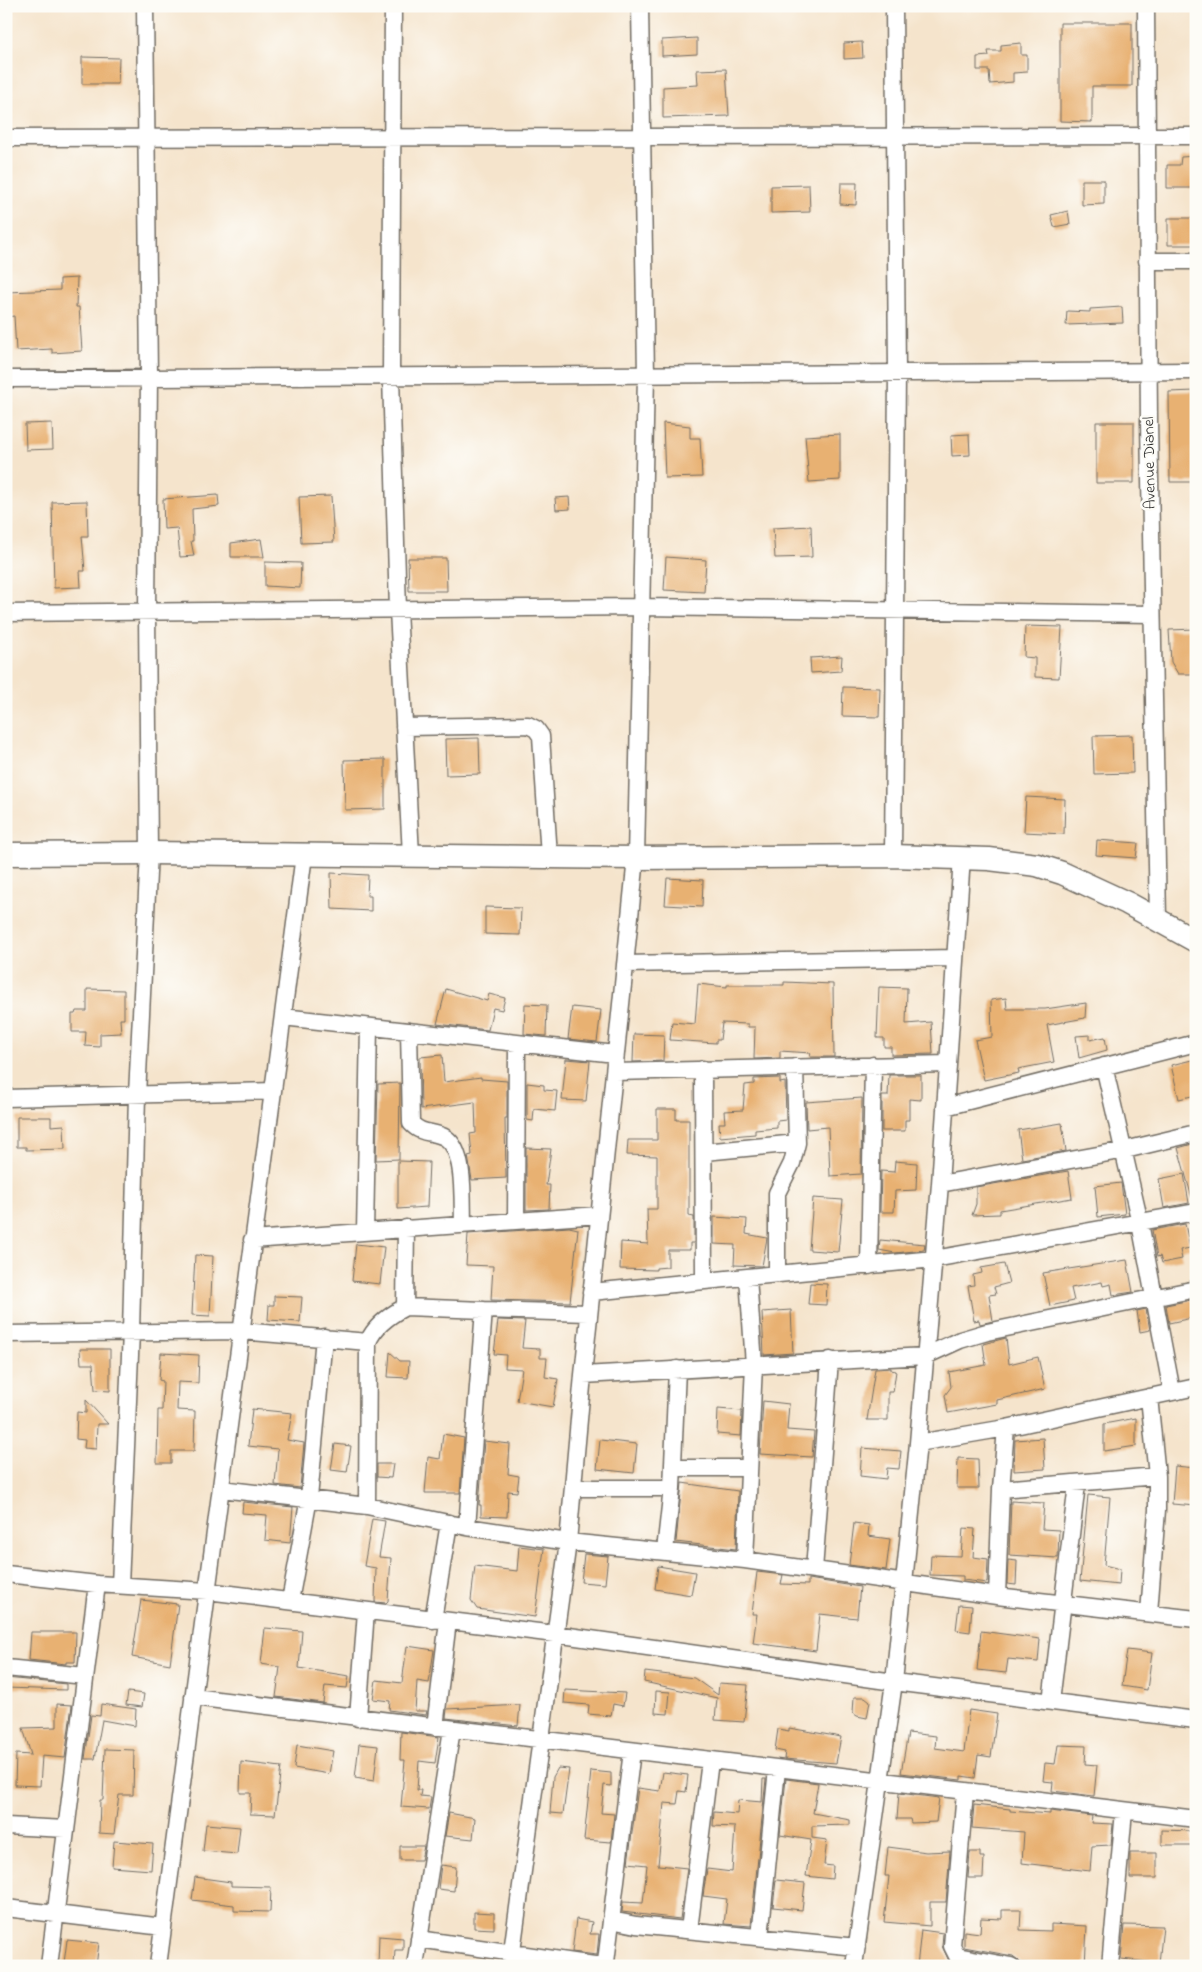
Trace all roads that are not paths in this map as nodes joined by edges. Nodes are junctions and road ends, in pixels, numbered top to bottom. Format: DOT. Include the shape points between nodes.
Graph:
graph roads {
  1 [pos="144,6"];
  2 [pos="393,6"];
  3 [pos="640,6"];
  4 [pos="894,6"];
  5 [pos="1146,6"];
  6 [pos="642,136"];
  7 [pos="1196,136"];
  8 [pos="391,137"];
  9 [pos="895,137"];
  10 [pos="1146,137"];
  11 [pos="6,138"];
  12 [pos="148,138"];
  13 [pos="1196,260"];
  14 [pos="1147,262"];
  15 [pos="1148,371"];
  16 [pos="1196,371"];
  17 [pos="897,373"];
  18 [pos="646,375"];
  19 [pos="149,376"];
  20 [pos="391,376"];
  21 [pos="6,379"];
  22 [pos="642,607"];
  23 [pos="398,610"];
  24 [pos="895,610"];
  25 [pos="147,612"];
  26 [pos="6,613"];
  27 [pos="1152,614"];
  28 [pos="404,727"];
  29 [pos="149,853"];
  30 [pos="6,854"];
  31 [pos="304,854"];
  32 [pos="410,854"];
  33 [pos="549,856"];
  34 [pos="892,856"];
  35 [pos="962,857"];
  36 [pos="636,858"];
  37 [pos="1158,920"];
  38 [pos="1196,941"];
  39 [pos="955,958"];
  40 [pos="625,964"];
  41 [pos="283,1017"];
  42 [pos="369,1027"];
  43 [pos="409,1031"];
  44 [pos="517,1043"];
  45 [pos="1196,1043"];
  46 [pos="616,1054"];
  47 [pos="948,1064"];
  48 [pos="872,1065"];
  49 [pos="1104,1066"];
  50 [pos="795,1067"];
  51 [pos="703,1070"];
  52 [pos="614,1072"];
  53 [pos="273,1092"];
  54 [pos="137,1095"];
  55 [pos="6,1098"];
  56 [pos="945,1106"];
  57 [pos="1196,1133"];
  58 [pos="797,1143"];
  59 [pos="1124,1150"];
  60 [pos="704,1152"];
  61 [pos="940,1184"];
  62 [pos="1196,1212"];
  63 [pos="599,1215"];
  64 [pos="516,1221"];
  65 [pos="1140,1223"];
  66 [pos="463,1225"];
  67 [pos="406,1228"];
  68 [pos="364,1232"];
  69 [pos="252,1240"];
  70 [pos="934,1259"];
  71 [pos="869,1266"];
  72 [pos="777,1274"];
  73 [pos="748,1277"];
  74 [pos="704,1282"];
  75 [pos="1196,1289"];
  76 [pos="591,1292"];
  77 [pos="1154,1298"];
  78 [pos="405,1308"];
  79 [pos="484,1310"];
  80 [pos="589,1313"];
  81 [pos="242,1331"];
  82 [pos="131,1332"];
  83 [pos="6,1334"];
  84 [pos="324,1337"];
  85 [pos="368,1342"];
  86 [pos="925,1356"];
  87 [pos="830,1360"];
  88 [pos="754,1364"];
  89 [pos="677,1369"];
  90 [pos="583,1375"];
  91 [pos="1196,1386"];
  92 [pos="1172,1392"];
  93 [pos="1148,1397"];
  94 [pos="1006,1428"];
  95 [pos="918,1443"];
  96 [pos="673,1468"];
  97 [pos="749,1468"];
  98 [pos="1156,1476"];
  99 [pos="1077,1484"];
  100 [pos="573,1488"];
  101 [pos="672,1488"];
  102 [pos="221,1489"];
  103 [pos="1001,1489"];
  104 [pos="308,1498"];
  105 [pos="367,1506"];
  106 [pos="448,1523"];
  107 [pos="467,1527"];
  108 [pos="568,1542"];
  109 [pos="665,1551"];
  110 [pos="745,1560"];
  111 [pos="814,1570"];
  112 [pos="6,1574"];
  113 [pos="903,1582"];
  114 [pos="97,1584"];
  115 [pos="120,1585"];
  116 [pos="207,1591"];
  117 [pos="997,1596"];
  118 [pos="290,1601"];
  119 [pos="1063,1604"];
  120 [pos="366,1611"];
  121 [pos="1149,1614"];
  122 [pos="1196,1619"];
  123 [pos="441,1621"];
  124 [pos="555,1634"];
  125 [pos="6,1668"];
  126 [pos="86,1676"];
  127 [pos="894,1682"];
  128 [pos="193,1697"];
  129 [pos="1051,1702"];
  130 [pos="358,1718"];
  131 [pos="1196,1720"];
  132 [pos="435,1727"];
  133 [pos="452,1729"];
  134 [pos="541,1740"];
  135 [pos="632,1751"];
  136 [pos="710,1761"];
  137 [pos="777,1769"];
  138 [pos="880,1782"];
  139 [pos="965,1792"];
  140 [pos="1124,1811"];
  141 [pos="1196,1819"];
  142 [pos="6,1826"];
  143 [pos="66,1829"];
  144 [pos="6,1908"];
  145 [pos="55,1913"];
  146 [pos="611,1920"];
  147 [pos="163,1927"];
  148 [pos="689,1930"];
  149 [pos="760,1937"];
  150 [pos="419,1939"];
  151 [pos="857,1947"];
  152 [pos="511,1959"];
  153 [pos="49,1966"];
  154 [pos="158,1966"];
  155 [pos="415,1966"];
  156 [pos="854,1966"];
  157 [pos="1011,1966"];
  158 [pos="1110,1966"];
  1 -- 12 [label="street"];
  2 -- 8 [label="street"];
  3 -- 6 [label="street"];
  4 -- 9 [label="street"];
  5 -- 10 [label="street, Avenue Dianel"];
  6 -- 8 [label="street"];
  6 -- 9 [label="street"];
  6 -- 18 [label="street"];
  7 -- 10 [label="street"];
  8 -- 12 [label="street"];
  8 -- 20 [label="street"];
  9 -- 10 [label="street"];
  9 -- 17 [label="street"];
  10 -- 14 [label="street, Avenue Dianel"];
  11 -- 12 [label="street"];
  12 -- 19 [label="street"];
  13 -- 14 [label="street"];
  14 -- 15 [label="street, Avenue Dianel"];
  15 -- 16 [label="street"];
  15 -- 17 [label="street"];
  15 -- 27 [label="street, Avenue Dianel"];
  17 -- 18 [label="street"];
  17 -- 24 [label="street"];
  18 -- 20 [label="street"];
  18 -- 22 [label="street"];
  19 -- 20 [label="street"];
  19 -- 21 [label="street"];
  19 -- 25 [label="street"];
  20 -- 23 [label="street"];
  22 -- 23 [label="street"];
  22 -- 24 [label="street"];
  22 -- 36 [label="street"];
  23 -- 25 [label="street"];
  23 -- 28 [label="street"];
  24 -- 27 [label="street"];
  24 -- 34 [label="street"];
  25 -- 26 [label="street"];
  25 -- 29 [label="street"];
  27 -- 37 [label="street, Avenue Dianel"];
  28 -- 32 [label="street"];
  28 -- 33 [label="street" via="528,725 536,729 541,736"];
  29 -- 30 [label="street"];
  29 -- 31 [label="street"];
  29 -- 54 [label="street"];
  31 -- 32 [label="street"];
  31 -- 41 [label="street"];
  32 -- 33 [label="street"];
  33 -- 36 [label="street"];
  34 -- 35 [label="street"];
  34 -- 36 [label="street"];
  35 -- 37 [label="street" via="1038,865 1062,873"];
  35 -- 39 [label="street"];
  36 -- 40 [label="street"];
  37 -- 38 [label="street"];
  39 -- 40 [label="street"];
  39 -- 47 [label="street"];
  40 -- 46 [label="street"];
  41 -- 42 [label="street"];
  41 -- 53 [label="street"];
  42 -- 43 [label="street"];
  42 -- 68 [label="street"];
  43 -- 44 [label="street"];
  43 -- 66 [label="street" via="411,1123 418,1130 439,1135 454,1145 460,1159"];
  44 -- 46 [label="street"];
  44 -- 64 [label="street"];
  45 -- 49 [label="street"];
  46 -- 52 [label="street"];
  47 -- 48 [label="street"];
  47 -- 56 [label="street"];
  48 -- 50 [label="street"];
  48 -- 71 [label="street"];
  49 -- 56 [label="street"];
  49 -- 59 [label="street"];
  50 -- 51 [label="street"];
  50 -- 58 [label="street"];
  51 -- 52 [label="street"];
  51 -- 60 [label="street"];
  52 -- 63 [label="street"];
  53 -- 54 [label="street"];
  53 -- 69 [label="street"];
  54 -- 55 [label="street"];
  54 -- 82 [label="street"];
  56 -- 61 [label="street"];
  57 -- 59 [label="street"];
  58 -- 60 [label="street"];
  58 -- 72 [label="street" via="792,1163 777,1193"];
  59 -- 61 [label="street"];
  59 -- 65 [label="street"];
  60 -- 74 [label="street"];
  61 -- 70 [label="street"];
  62 -- 65 [label="street"];
  63 -- 64 [label="street"];
  63 -- 76 [label="street"];
  64 -- 66 [label="street"];
  65 -- 70 [label="street"];
  65 -- 77 [label="street"];
  66 -- 67 [label="street"];
  67 -- 68 [label="street"];
  67 -- 78 [label="street"];
  68 -- 69 [label="street"];
  69 -- 81 [label="street"];
  70 -- 71 [label="street"];
  70 -- 86 [label="street"];
  71 -- 72 [label="street"];
  72 -- 73 [label="street"];
  73 -- 74 [label="street"];
  73 -- 88 [label="street"];
  74 -- 76 [label="street"];
  75 -- 77 [label="street"];
  76 -- 80 [label="street"];
  77 -- 86 [label="street" via="986,1332"];
  77 -- 92 [label="street"];
  78 -- 79 [label="street"];
  78 -- 85 [label="street" via="382,1323"];
  79 -- 80 [label="street"];
  79 -- 107 [label="street"];
  80 -- 90 [label="street"];
  81 -- 82 [label="street"];
  81 -- 84 [label="street"];
  81 -- 102 [label="street"];
  82 -- 83 [label="street"];
  82 -- 115 [label="street"];
  84 -- 85 [label="street"];
  84 -- 104 [label="street"];
  85 -- 105 [label="street"];
  86 -- 87 [label="street"];
  86 -- 95 [label="street"];
  87 -- 88 [label="street"];
  87 -- 111 [label="street"];
  88 -- 89 [label="street"];
  88 -- 97 [label="street"];
  89 -- 90 [label="street"];
  89 -- 96 [label="street"];
  90 -- 100 [label="street"];
  91 -- 92 [label="street"];
  92 -- 93 [label="street"];
  93 -- 94 [label="street"];
  93 -- 98 [label="street"];
  94 -- 95 [label="street"];
  94 -- 103 [label="street"];
  95 -- 113 [label="street"];
  96 -- 97 [label="street"];
  96 -- 101 [label="street"];
  97 -- 110 [label="street"];
  98 -- 99 [label="street"];
  98 -- 121 [label="street" via="1156,1545"];
  99 -- 103 [label="street"];
  99 -- 119 [label="street"];
  100 -- 101 [label="street"];
  100 -- 108 [label="street"];
  101 -- 109 [label="street"];
  102 -- 104 [label="street"];
  102 -- 116 [label="street"];
  103 -- 117 [label="street"];
  104 -- 105 [label="street"];
  104 -- 118 [label="street"];
  105 -- 106 [label="street"];
  106 -- 107 [label="street"];
  106 -- 123 [label="street"];
  107 -- 108 [label="street"];
  108 -- 109 [label="street"];
  108 -- 124 [label="street"];
  109 -- 110 [label="street"];
  110 -- 111 [label="street"];
  111 -- 113 [label="street"];
  112 -- 114 [label="street"];
  113 -- 117 [label="street"];
  113 -- 127 [label="street"];
  114 -- 115 [label="street"];
  114 -- 126 [label="street"];
  115 -- 116 [label="street"];
  116 -- 118 [label="street"];
  116 -- 128 [label="street"];
  117 -- 119 [label="street"];
  118 -- 120 [label="street"];
  119 -- 121 [label="street"];
  119 -- 129 [label="street"];
  120 -- 123 [label="street"];
  120 -- 130 [label="street"];
  121 -- 122 [label="street"];
  123 -- 124 [label="street"];
  123 -- 132 [label="street"];
  124 -- 127 [label="street"];
  124 -- 134 [label="street"];
  125 -- 126 [label="street"];
  126 -- 143 [label="street"];
  127 -- 129 [label="street"];
  127 -- 138 [label="street"];
  128 -- 130 [label="street"];
  128 -- 147 [label="street"];
  129 -- 131 [label="street"];
  130 -- 132 [label="street"];
  132 -- 133 [label="street"];
  133 -- 134 [label="street"];
  133 -- 150 [label="street"];
  134 -- 135 [label="street"];
  134 -- 152 [label="street"];
  135 -- 136 [label="street"];
  135 -- 146 [label="street"];
  136 -- 137 [label="street"];
  136 -- 148 [label="street"];
  137 -- 138 [label="street"];
  137 -- 149 [label="street"];
  138 -- 139 [label="street"];
  138 -- 151 [label="street"];
  139 -- 140 [label="street"];
  139 -- 157 [label="street" via="952,1946 957,1956"];
  140 -- 141 [label="street"];
  140 -- 158 [label="street"];
  142 -- 143 [label="street"];
  143 -- 145 [label="street"];
  144 -- 145 [label="street"];
  145 -- 147 [label="street"];
  145 -- 153 [label="street"];
  146 -- 148 [label="street"];
  146 -- 152 [label="street" via="606,1962 601,1965"];
  147 -- 154 [label="street"];
  148 -- 149 [label="street"];
  149 -- 151 [label="street"];
  150 -- 152 [label="street"];
  150 -- 155 [label="street"];
  151 -- 156 [label="street"];
}
